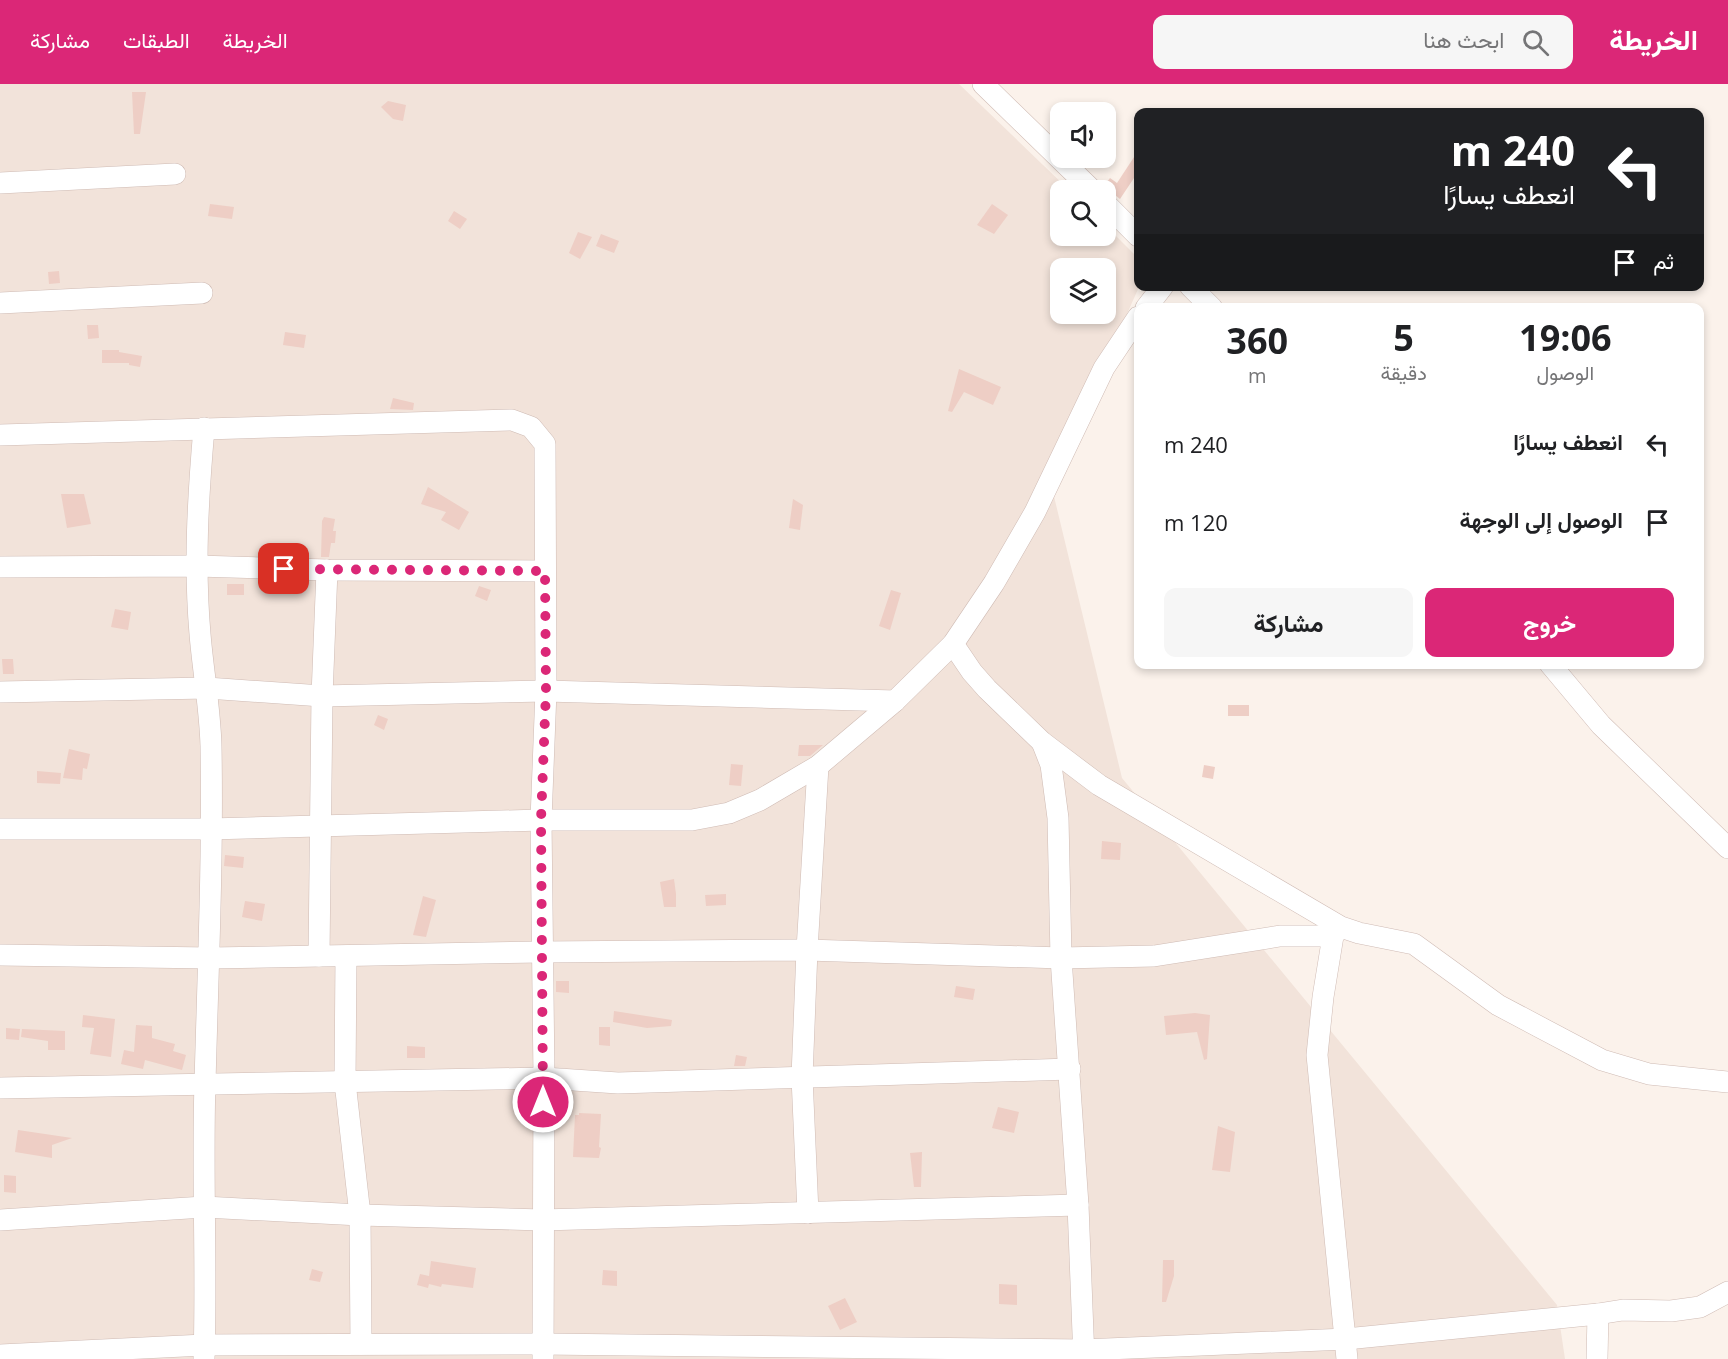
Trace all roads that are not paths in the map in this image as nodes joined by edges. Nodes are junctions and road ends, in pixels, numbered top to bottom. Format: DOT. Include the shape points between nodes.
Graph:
graph roads {
  1 [pos="983,84"];
  2 [pos="175,174"];
  3 [pos="1082,180"];
  4 [pos="0,183"];
  5 [pos="1116,214"];
  6 [pos="1134,232"];
  7 [pos="1159,291"];
  8 [pos="1195,291"];
  9 [pos="202,293"];
  10 [pos="0,303"];
  11 [pos="1150,303"];
  12 [pos="1207,303"];
  13 [pos="1134,323"];
  14 [pos="204,428"];
  15 [pos="0,435"];
  16 [pos="197,566"];
  17 [pos="0,567"];
  18 [pos="327,570"];
  19 [pos="545,571"];
  20 [pos="953,644"];
  21 [pos="1554,669"];
  22 [pos="207,688"];
  23 [pos="546,691"];
  24 [pos="0,692"];
  25 [pos="322,696"];
  26 [pos="895,701"];
  27 [pos="1042,742"];
  28 [pos="818,766"];
  29 [pos="541,820"];
  30 [pos="321,826"];
  31 [pos="0,829"];
  32 [pos="210,830"];
  33 [pos="1728,848"];
  34 [pos="1337,932"];
  35 [pos="807,950"];
  36 [pos="542,952"];
  37 [pos="0,955"];
  38 [pos="319,956"];
  39 [pos="346,956"];
  40 [pos="210,958"];
  41 [pos="1061,958"];
  42 [pos="1070,1069"];
  43 [pos="802,1077"];
  44 [pos="544,1078"];
  45 [pos="345,1082"];
  46 [pos="1728,1082"];
  47 [pos="205,1084"];
  48 [pos="0,1088"];
  49 [pos="1078,1205"];
  50 [pos="204,1207"];
  51 [pos="808,1213"];
  52 [pos="360,1215"];
  53 [pos="0,1220"];
  54 [pos="542,1220"];
  55 [pos="1728,1292"];
  56 [pos="1598,1314"];
  57 [pos="361,1344"];
  58 [pos="1346,1349"];
  59 [pos="542,1351"];
  60 [pos="204,1352"];
  61 [pos="413,1352"];
  62 [pos="811,1353"];
  63 [pos="0,1355"];
  64 [pos="1084,1355"];
  65 [pos="30,1357"];
  66 [pos="1597,1359"];
  1 -- 3 [label="street"];
  2 -- 4 [label="street"];
  5 -- 6 [label="street"];
  7 -- 11 [label="street"];
  8 -- 12 [label="street"];
  9 -- 10 [label="street"];
  13 -- 20 [label="street" via="1104,368 1035,512"];
  14 -- 15 [label="street"];
  14 -- 16 [label="street"];
  14 -- 19 [label="street" via="512,420 531,427 545,444"];
  16 -- 17 [label="street"];
  16 -- 18 [label="street"];
  16 -- 22 [label="street"];
  18 -- 19 [label="street"];
  18 -- 25 [label="street"];
  19 -- 23 [label="street"];
  20 -- 26 [label="street"];
  20 -- 27 [label="street" via="987,689"];
  21 -- 33 [label="street" via="1601,725"];
  22 -- 24 [label="street"];
  22 -- 25 [label="street"];
  22 -- 32 [label="street"];
  23 -- 25 [label="street"];
  23 -- 26 [label="street"];
  23 -- 29 [label="street"];
  25 -- 30 [label="street"];
  26 -- 28 [label="street"];
  27 -- 34 [label="street" via="1099,785"];
  27 -- 41 [label="street" via="1051,765 1058,818"];
  28 -- 29 [label="street" via="729,813 692,820"];
  28 -- 35 [label="street"];
  29 -- 30 [label="street"];
  29 -- 36 [label="street"];
  30 -- 32 [label="street"];
  30 -- 38 [label="street"];
  31 -- 32 [label="street"];
  32 -- 40 [label="street"];
  34 -- 41 [label="street" via="1280,936 1154,956"];
  34 -- 46 [label="street" via="1413,944 1498,1005 1602,1060 1649,1074"];
  34 -- 58 [label="street" via="1323,998 1317,1055"];
  35 -- 36 [label="street"];
  35 -- 41 [label="street"];
  35 -- 43 [label="street"];
  36 -- 39 [label="street"];
  36 -- 44 [label="street"];
  37 -- 40 [label="street"];
  38 -- 39 [label="street"];
  38 -- 40 [label="street"];
  39 -- 45 [label="street"];
  40 -- 47 [label="street"];
  41 -- 42 [label="street"];
  42 -- 43 [label="street"];
  42 -- 49 [label="street"];
  43 -- 44 [label="street" via="618,1083"];
  43 -- 51 [label="street"];
  44 -- 45 [label="street"];
  44 -- 54 [label="street"];
  45 -- 47 [label="street"];
  45 -- 52 [label="street"];
  47 -- 48 [label="street"];
  47 -- 50 [label="street"];
  49 -- 51 [label="street"];
  49 -- 64 [label="street"];
  50 -- 52 [label="street"];
  50 -- 53 [label="street"];
  50 -- 60 [label="street"];
  51 -- 54 [label="street"];
  52 -- 54 [label="street"];
  52 -- 57 [label="street"];
  54 -- 59 [label="street"];
  55 -- 56 [label="street" via="1700,1307"];
  56 -- 58 [label="street"];
  56 -- 66 [label="street"];
  57 -- 60 [label="street"];
  57 -- 61 [label="street"];
  58 -- 64 [label="street"];
  59 -- 61 [label="street"];
  59 -- 62 [label="street"];
  60 -- 65 [label="street"];
  62 -- 64 [label="street"];
  63 -- 65 [label="street"];
}
